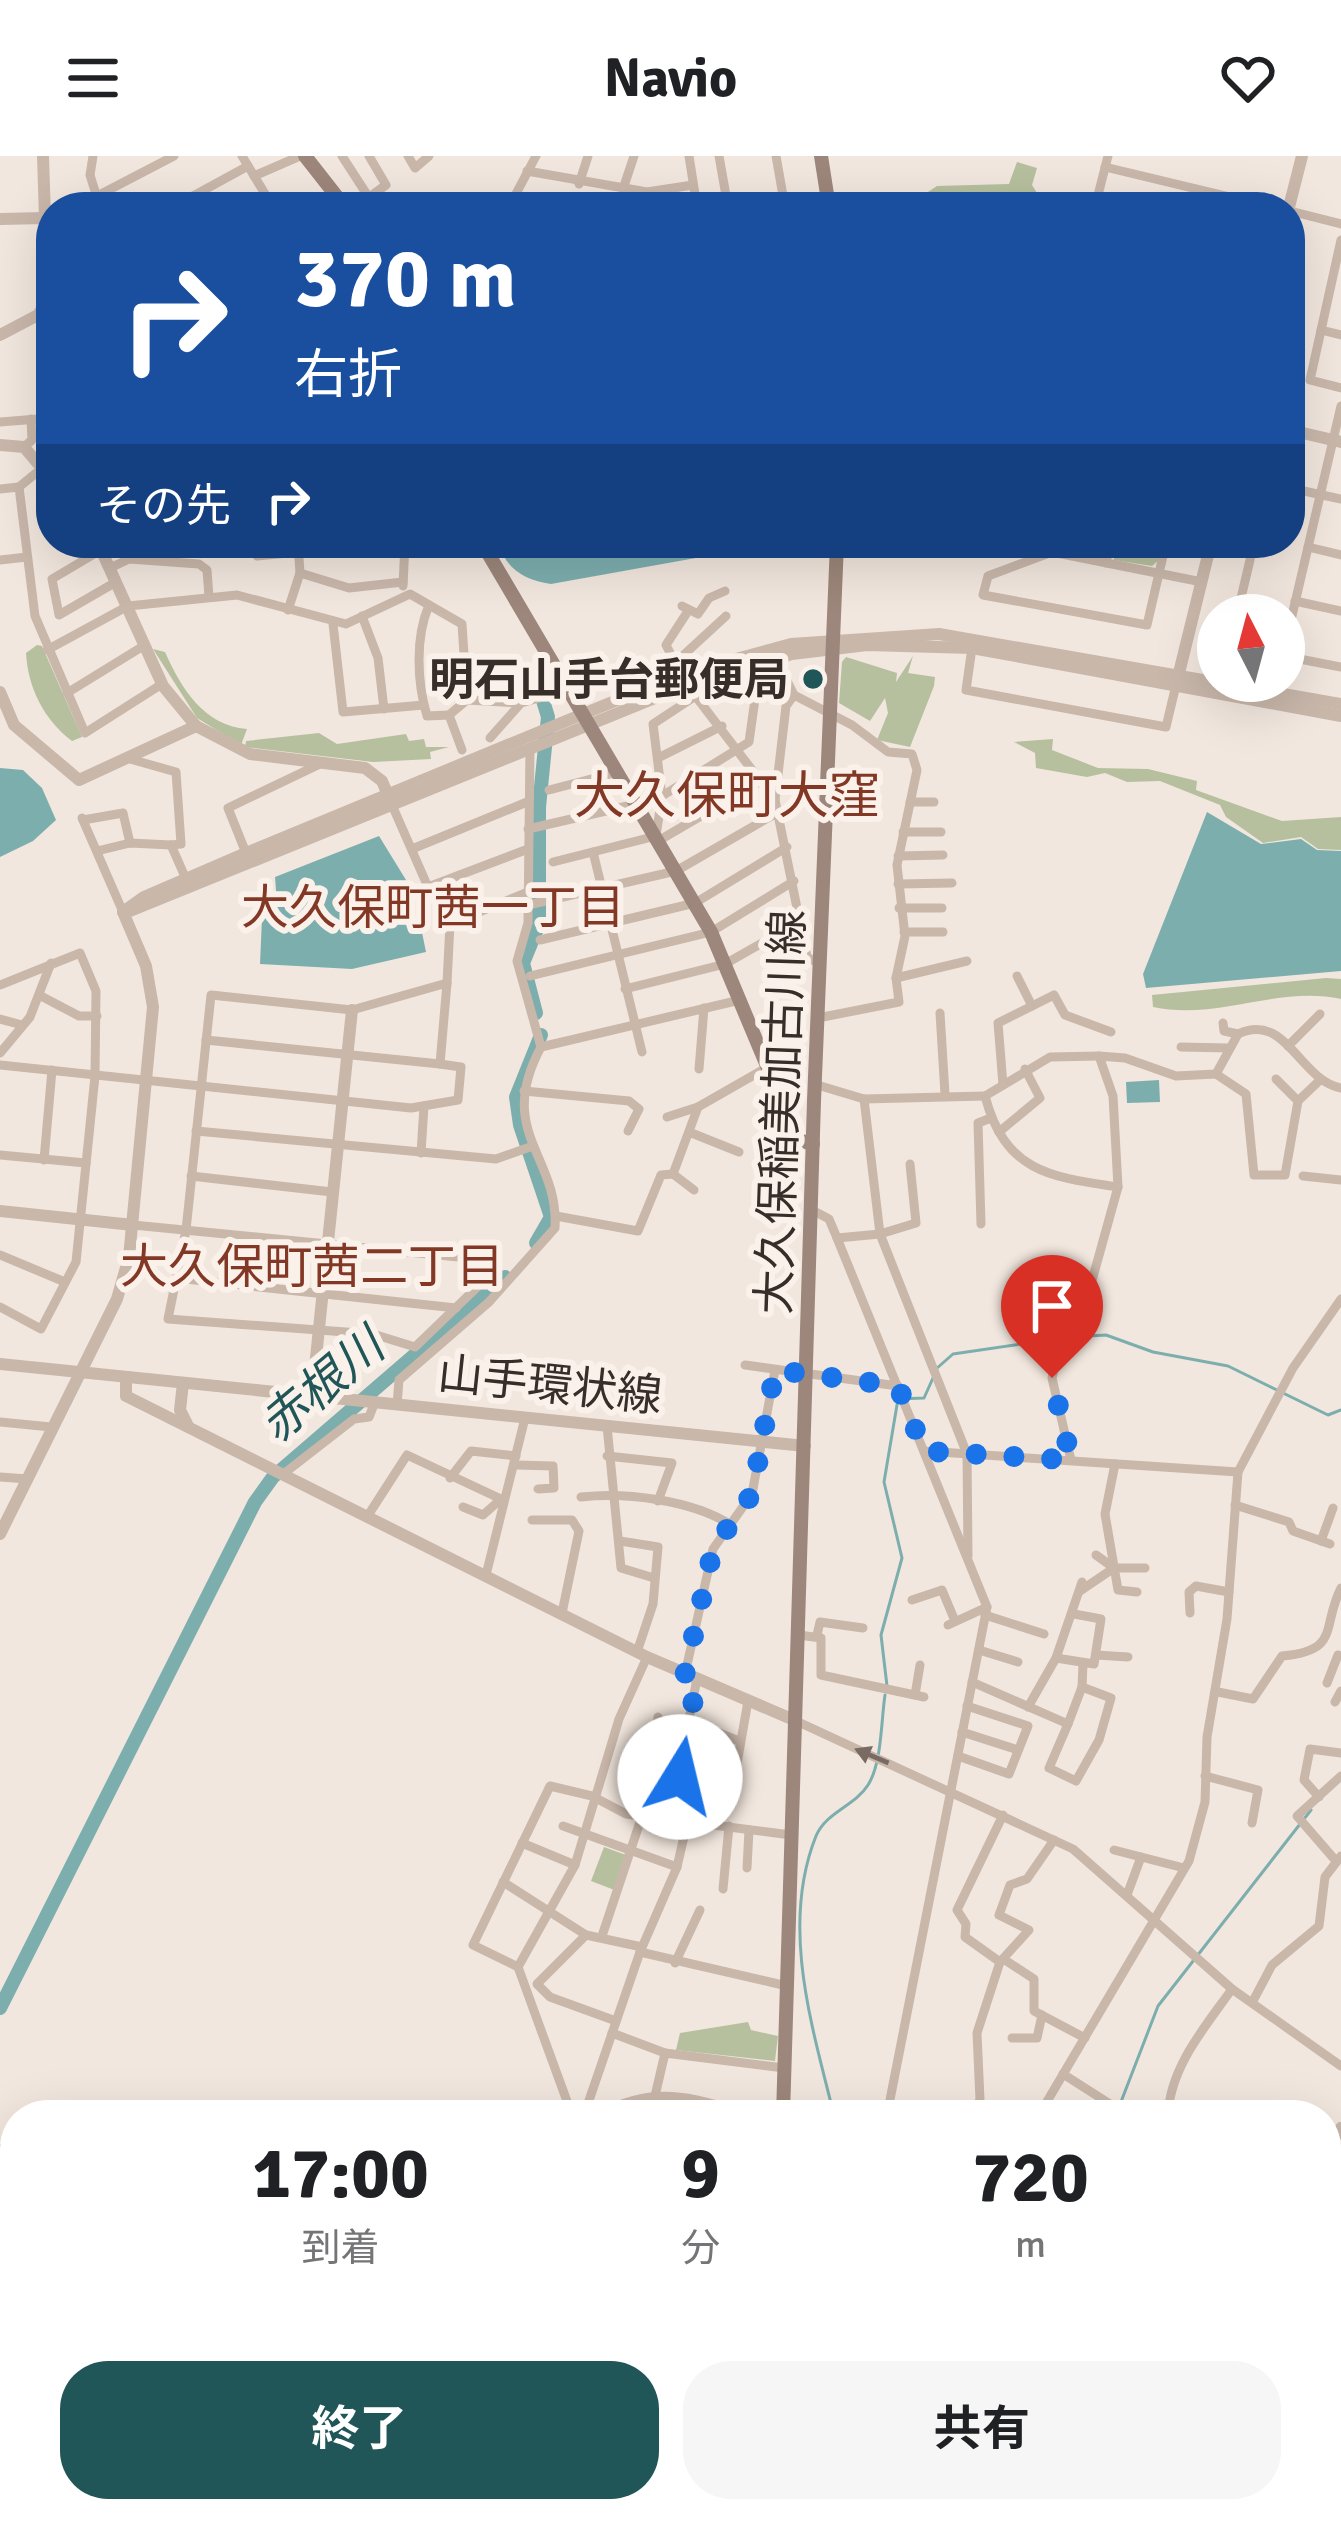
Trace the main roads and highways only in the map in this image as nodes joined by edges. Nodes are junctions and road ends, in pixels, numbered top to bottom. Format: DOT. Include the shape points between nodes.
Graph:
graph roads {
  1 [pos="302,156"];
  2 [pos="821,156"];
  3 [pos="332,192"];
  4 [pos="827,192"];
  5 [pos="491,558"];
  6 [pos="836,558"];
  7 [pos="813,1144"];
  8 [pos="783,2100"];
  1 -- 3 [label="main road"];
  2 -- 4 [label="main road"];
  5 -- 7 [label="main road" via="711,932 798,1140"];
  6 -- 7 [label="main road, 大久保稲美加古川線"];
  7 -- 8 [label="main road, 大久保稲美加古川線"];
}
